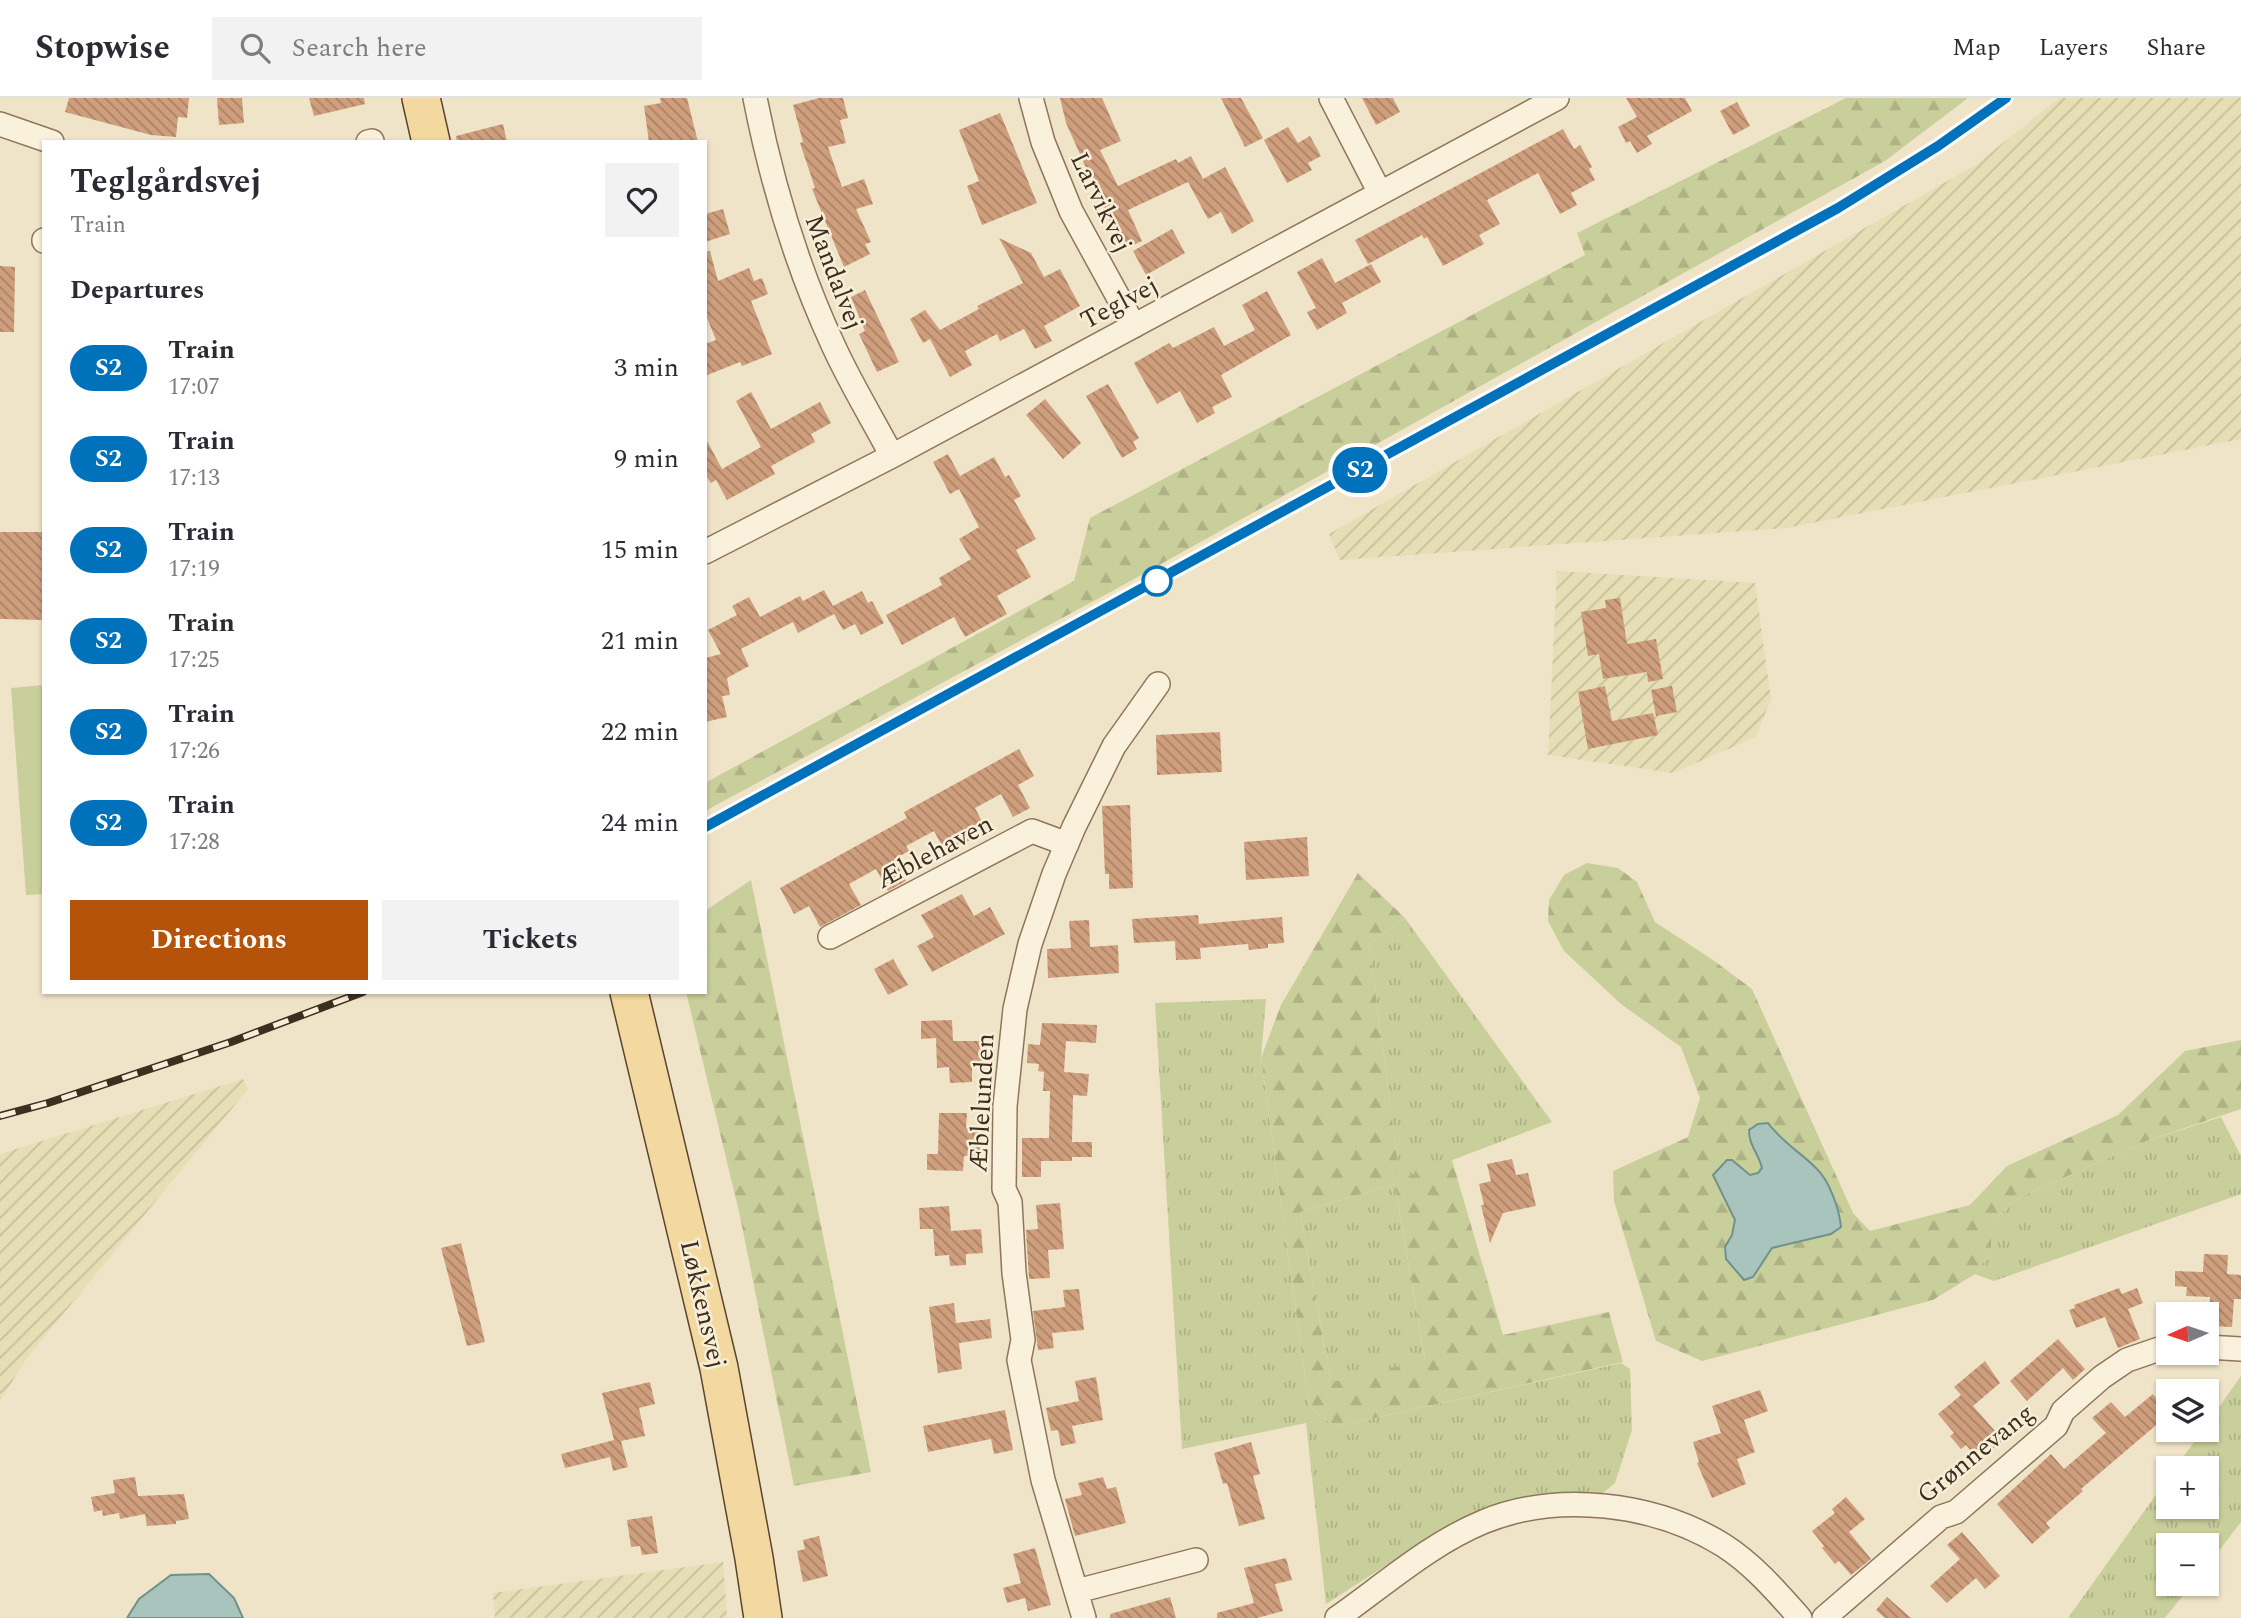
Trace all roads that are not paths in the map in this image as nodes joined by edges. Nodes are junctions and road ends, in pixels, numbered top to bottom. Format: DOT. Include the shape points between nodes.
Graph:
graph roads {
  1 [pos="421,98"];
  2 [pos="755,98"];
  3 [pos="1031,98"];
  4 [pos="1331,98"];
  5 [pos="1557,98"];
  6 [pos="0,124"];
  7 [pos="46,140"];
  8 [pos="431,140"];
  9 [pos="1380,193"];
  10 [pos="1134,326"];
  11 [pos="892,456"];
  12 [pos="707,551"];
  13 [pos="1158,684"];
  14 [pos="1067,844"];
  15 [pos="830,937"];
  16 [pos="629,994"];
  17 [pos="2219,1348"];
  18 [pos="2241,1349"];
  19 [pos="2156,1350"];
  20 [pos="1196,1560"];
  21 [pos="1077,1591"];
  22 [pos="1348,1615"];
  23 [pos="763,1618"];
  24 [pos="1084,1618"];
  25 [pos="1800,1618"];
  26 [pos="1824,1618"];
  1 -- 8 [label="main road"];
  2 -- 11 [label="street, Mandalvej" via="783,214 806,282 835,349"];
  3 -- 10 [label="street, Larvikvej" via="1071,211"];
  4 -- 9 [label="street"];
  5 -- 9 [label="street, Teglvej"];
  6 -- 7 [label="street"];
  9 -- 10 [label="street, Teglvej"];
  10 -- 11 [label="street, Teglvej"];
  11 -- 12 [label="street, Teglvej"];
  13 -- 14 [label="street, Æblelunden" via="1114,746"];
  14 -- 15 [label="street, Æblehaven" via="1032,831"];
  14 -- 21 [label="street, Æblelunden" via="1030,944 1015,1009 1005,1106 1004,1189 1010,1202 1023,1340 1019,1360 1043,1480"];
  16 -- 23 [label="main road, Løkkensvej" via="719,1368"];
  17 -- 18 [label="street"];
  19 -- 26 [label="street, Grønnevang" via="2126,1360 2102,1377 2063,1411 2056,1426"];
  20 -- 21 [label="street"];
  21 -- 24 [label="street, Æblelunden"];
  22 -- 25 [label="street" via="1429,1552 1484,1522 1541,1506 1614,1506 1680,1523 1724,1546 1767,1581"];
}
